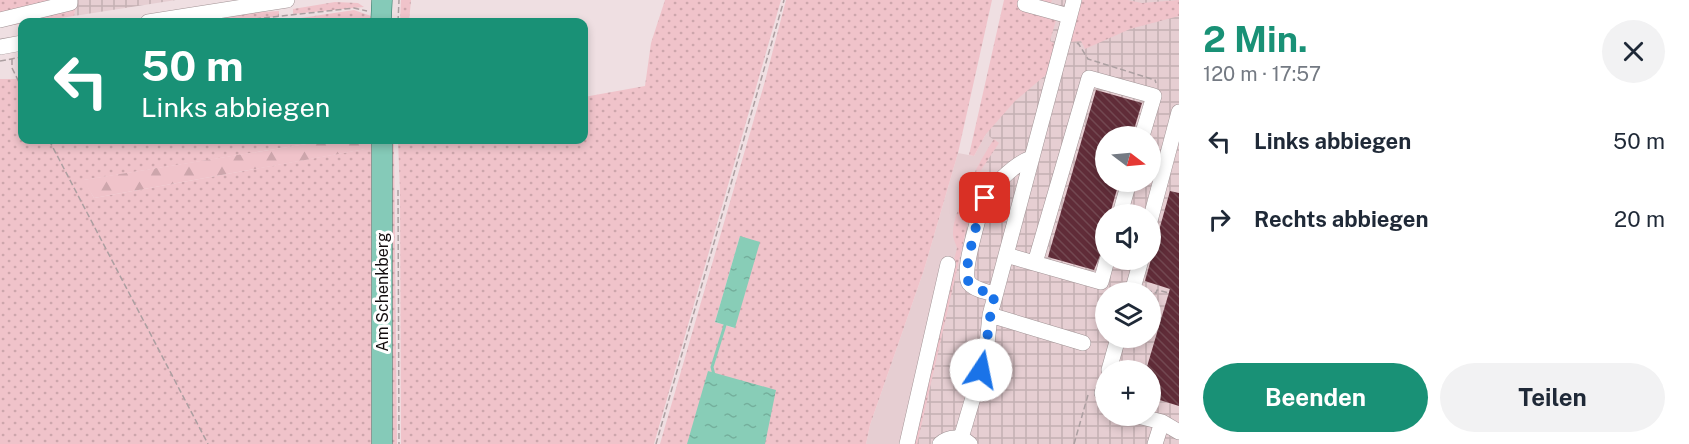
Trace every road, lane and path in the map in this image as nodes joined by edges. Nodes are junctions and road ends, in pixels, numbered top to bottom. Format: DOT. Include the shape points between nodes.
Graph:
graph roads {
  1 [pos="70,0"];
  2 [pos="282,0"];
  3 [pos="399,0"];
  4 [pos="784,0"];
  5 [pos="1074,0"];
  6 [pos="1024,4"];
  7 [pos="381,11"];
  8 [pos="1069,16"];
  9 [pos="172,18"];
  10 [pos="281,18"];
  11 [pos="398,18"];
  12 [pos="0,20"];
  13 [pos="11,49"];
  14 [pos="0,61"];
  15 [pos="18,80"];
  16 [pos="1179,112"];
  17 [pos="1144,126"];
  18 [pos="51,144"];
  19 [pos="382,144"];
  20 [pos="1031,158"];
  21 [pos="397,184"];
  22 [pos="1155,204"];
  23 [pos="1006,255"];
  24 [pos="1035,263"];
  25 [pos="948,264"];
  26 [pos="1103,270"];
  27 [pos="1161,291"];
  28 [pos="1169,293"];
  29 [pos="995,294"];
  30 [pos="990,315"];
  31 [pos="1083,343"];
  32 [pos="1162,422"];
  33 [pos="1179,432"];
  34 [pos="965,441"];
  35 [pos="208,444"];
  36 [pos="382,444"];
  37 [pos="399,444"];
  38 [pos="657,444"];
  39 [pos="907,444"];
  40 [pos="940,444"];
  41 [pos="1155,444"];
  1 -- 12 [label="street"];
  2 -- 9 [label="street"];
  3 -- 11 [label="path"];
  4 -- 38 [label="path"];
  5 -- 8 [label="street"];
  6 -- 8 [label="street"];
  7 -- 10 [label="path" via="354,8"];
  8 -- 20 [label="street"];
  13 -- 14 [label="path"];
  13 -- 15 [label="path" via="12,68"];
  16 -- 22 [label="street"];
  17 -- 24 [label="street" via="1154,96 1089,78"];
  18 -- 35 [label="path"];
  19 -- 36 [label="main road, Am Schenkberg"];
  20 -- 23 [label="street"];
  20 -- 29 [label="street" via="1004,177 982,204 967,278 971,285"];
  21 -- 37 [label="path"];
  23 -- 24 [label="street"];
  23 -- 29 [label="street"];
  24 -- 26 [label="street" via="1101,282"];
  25 -- 39 [label="street"];
  27 -- 28 [label="path"];
  29 -- 30 [label="street"];
  30 -- 31 [label="street"];
  30 -- 34 [label="street" via="986,354"];
  32 -- 33 [label="street"];
  32 -- 41 [label="street"];
  34 -- 40 [label="street" via="945,439"];
}
